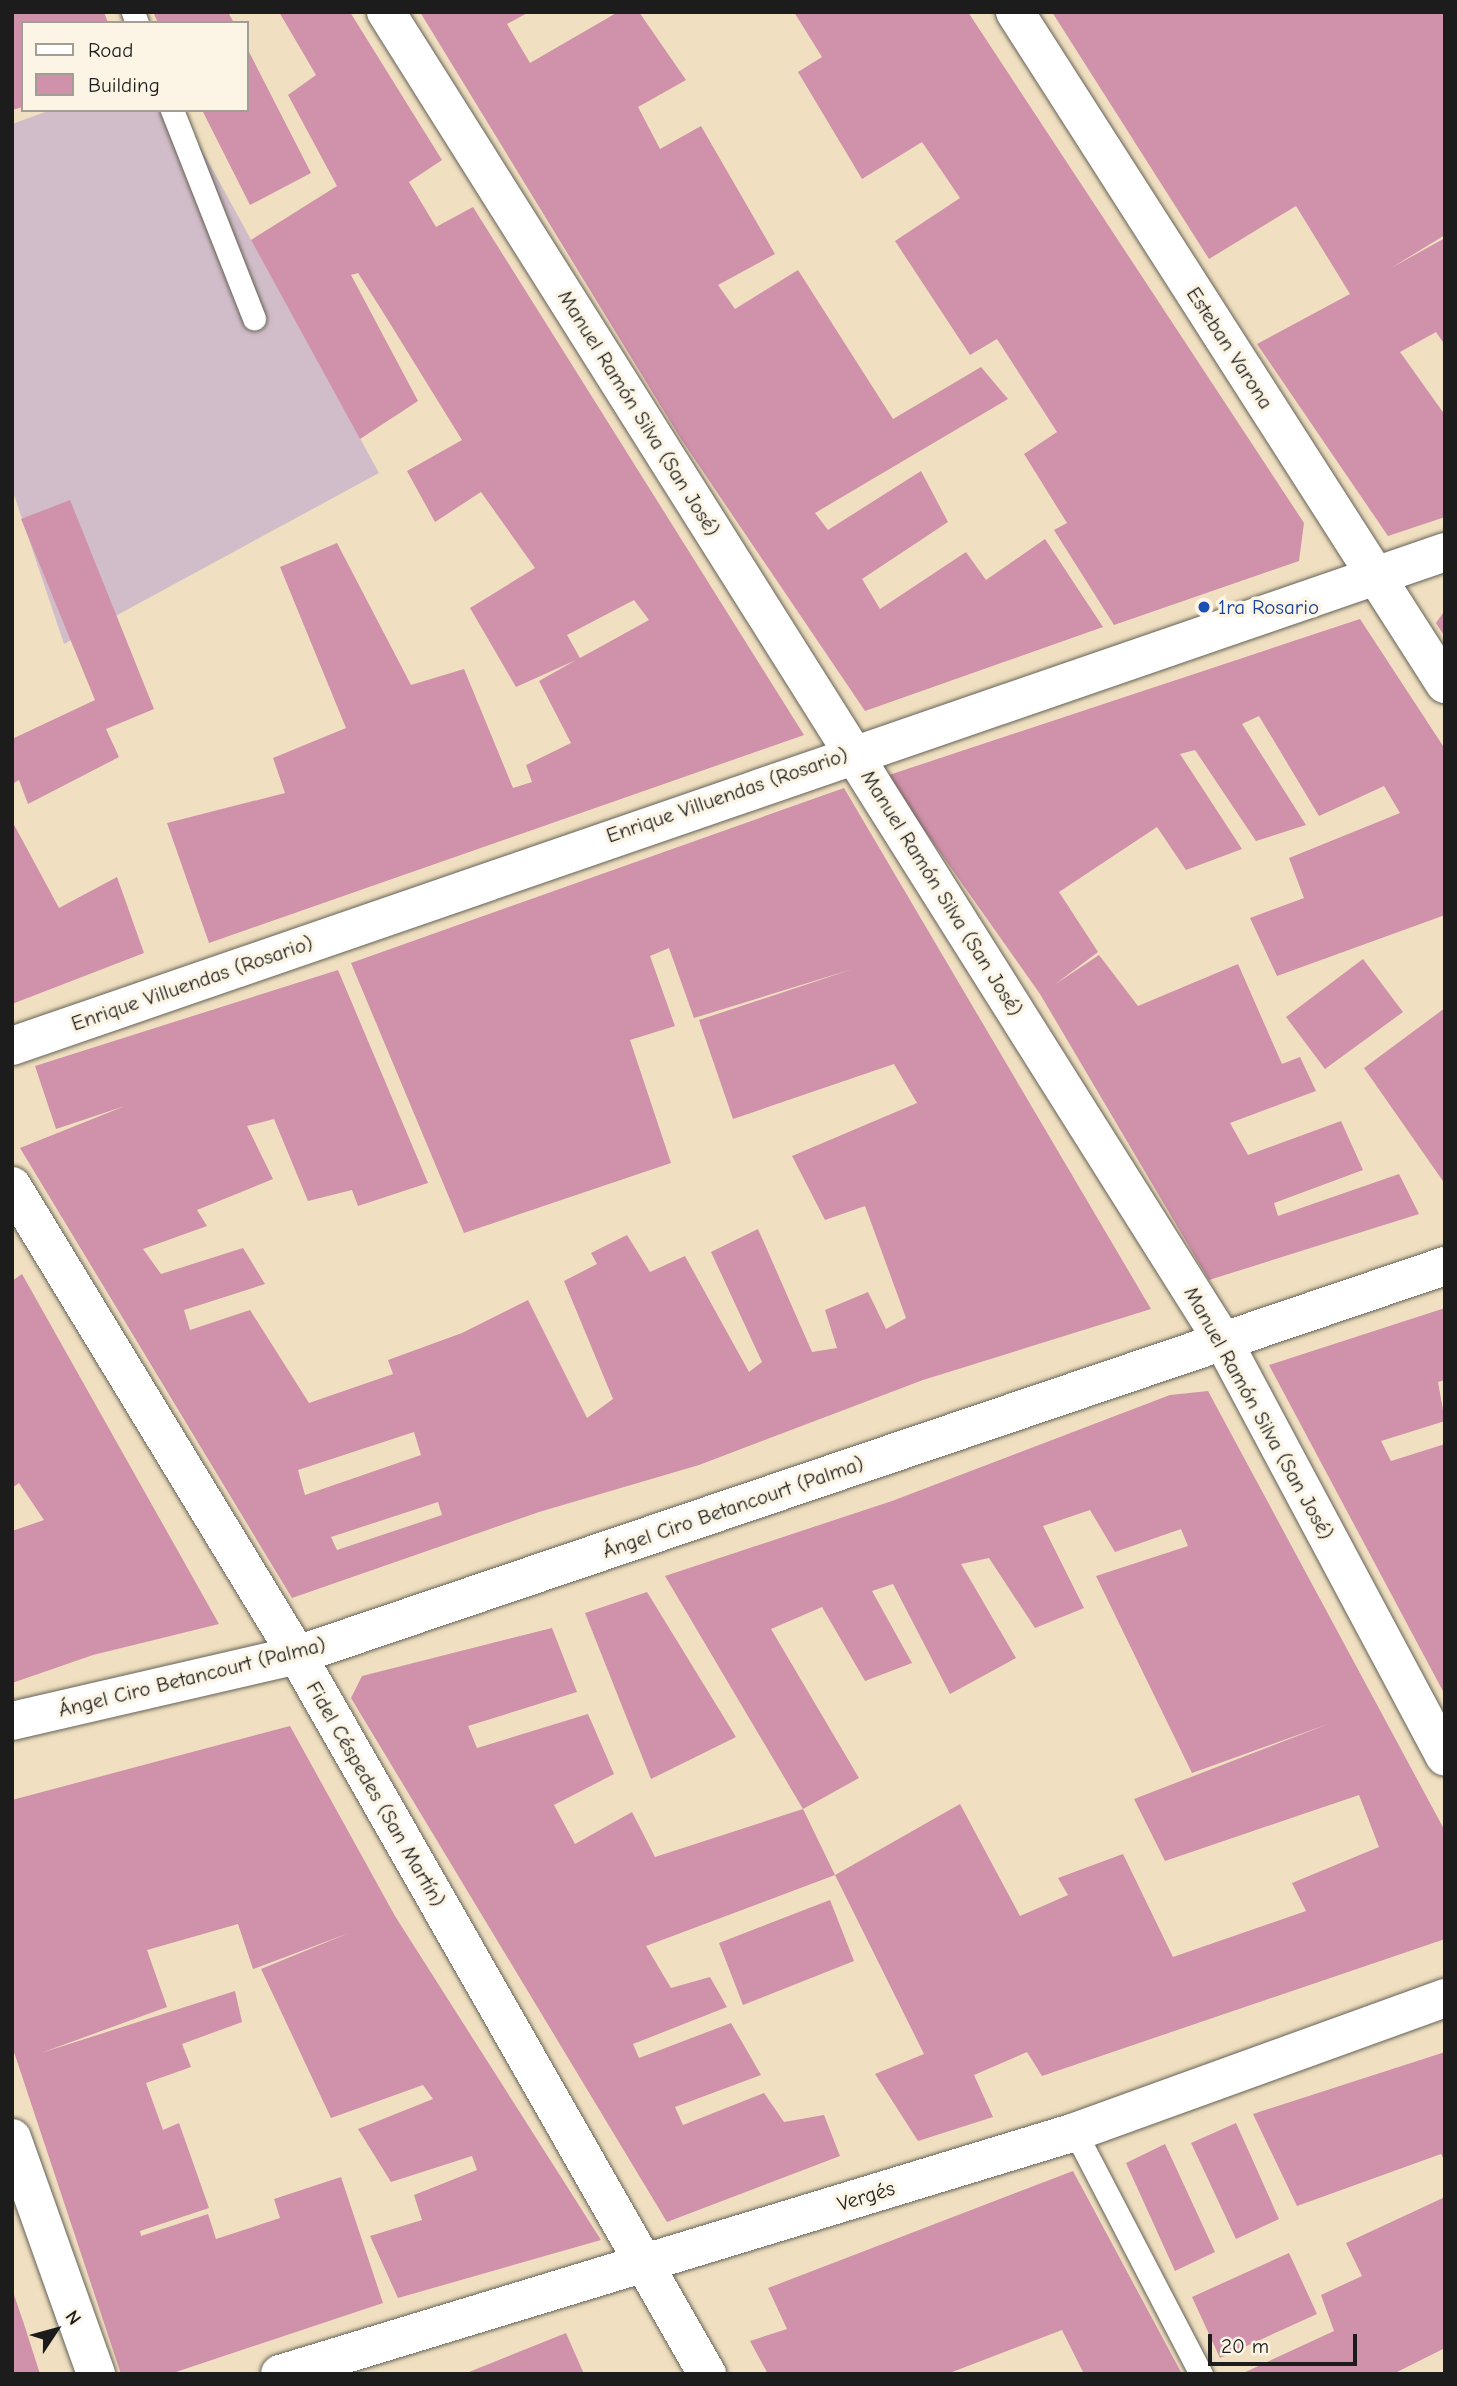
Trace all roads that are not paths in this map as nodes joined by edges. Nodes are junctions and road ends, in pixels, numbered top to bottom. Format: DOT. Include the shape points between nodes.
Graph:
graph roads {
  1 [pos="386,12"];
  2 [pos="1015,12"];
  3 [pos="173,112"];
  4 [pos="254,318"];
  5 [pos="1445,552"];
  6 [pos="1377,577"];
  7 [pos="1445,684"];
  8 [pos="853,751"];
  9 [pos="12,1046"];
  10 [pos="12,1186"];
  11 [pos="1445,1266"];
  12 [pos="1223,1341"];
  13 [pos="297,1655"];
  14 [pos="12,1721"];
  15 [pos="1445,1756"];
  16 [pos="1445,1998"];
  17 [pos="1075,2132"];
  18 [pos="12,2138"];
  19 [pos="644,2264"];
  20 [pos="96,2374"];
  21 [pos="280,2374"];
  22 [pos="707,2374"];
  23 [pos="1201,2374"];
  1 -- 8 [label="street, Manuel Ramón Silva (San José)"];
  2 -- 6 [label="street, Esteban Varona"];
  3 -- 4 [label="lane"];
  5 -- 6 [label="street, Enrique Villuendas (Rosario)"];
  6 -- 7 [label="street, Esteban Varona"];
  6 -- 8 [label="street, Enrique Villuendas (Rosario)"];
  8 -- 9 [label="street, Enrique Villuendas (Rosario)"];
  8 -- 12 [label="street, Manuel Ramón Silva (San José)"];
  10 -- 13 [label="street, Fidel Céspedes (San Martín)"];
  11 -- 12 [label="street, Ángel Ciro Betancourt (Palma)"];
  12 -- 13 [label="street, Ángel Ciro Betancourt (Palma)"];
  12 -- 15 [label="street, Manuel Ramón Silva (San José)"];
  13 -- 14 [label="street, Ángel Ciro Betancourt (Palma)"];
  13 -- 19 [label="street, Fidel Céspedes (San Martín)"];
  16 -- 17 [label="street, Vergés"];
  17 -- 19 [label="street, Vergés"];
  17 -- 23 [label="lane"];
  18 -- 20 [label="street"];
  19 -- 21 [label="street, Vergés"];
  19 -- 22 [label="street, Fidel Céspedes (San Martín)"];
}
